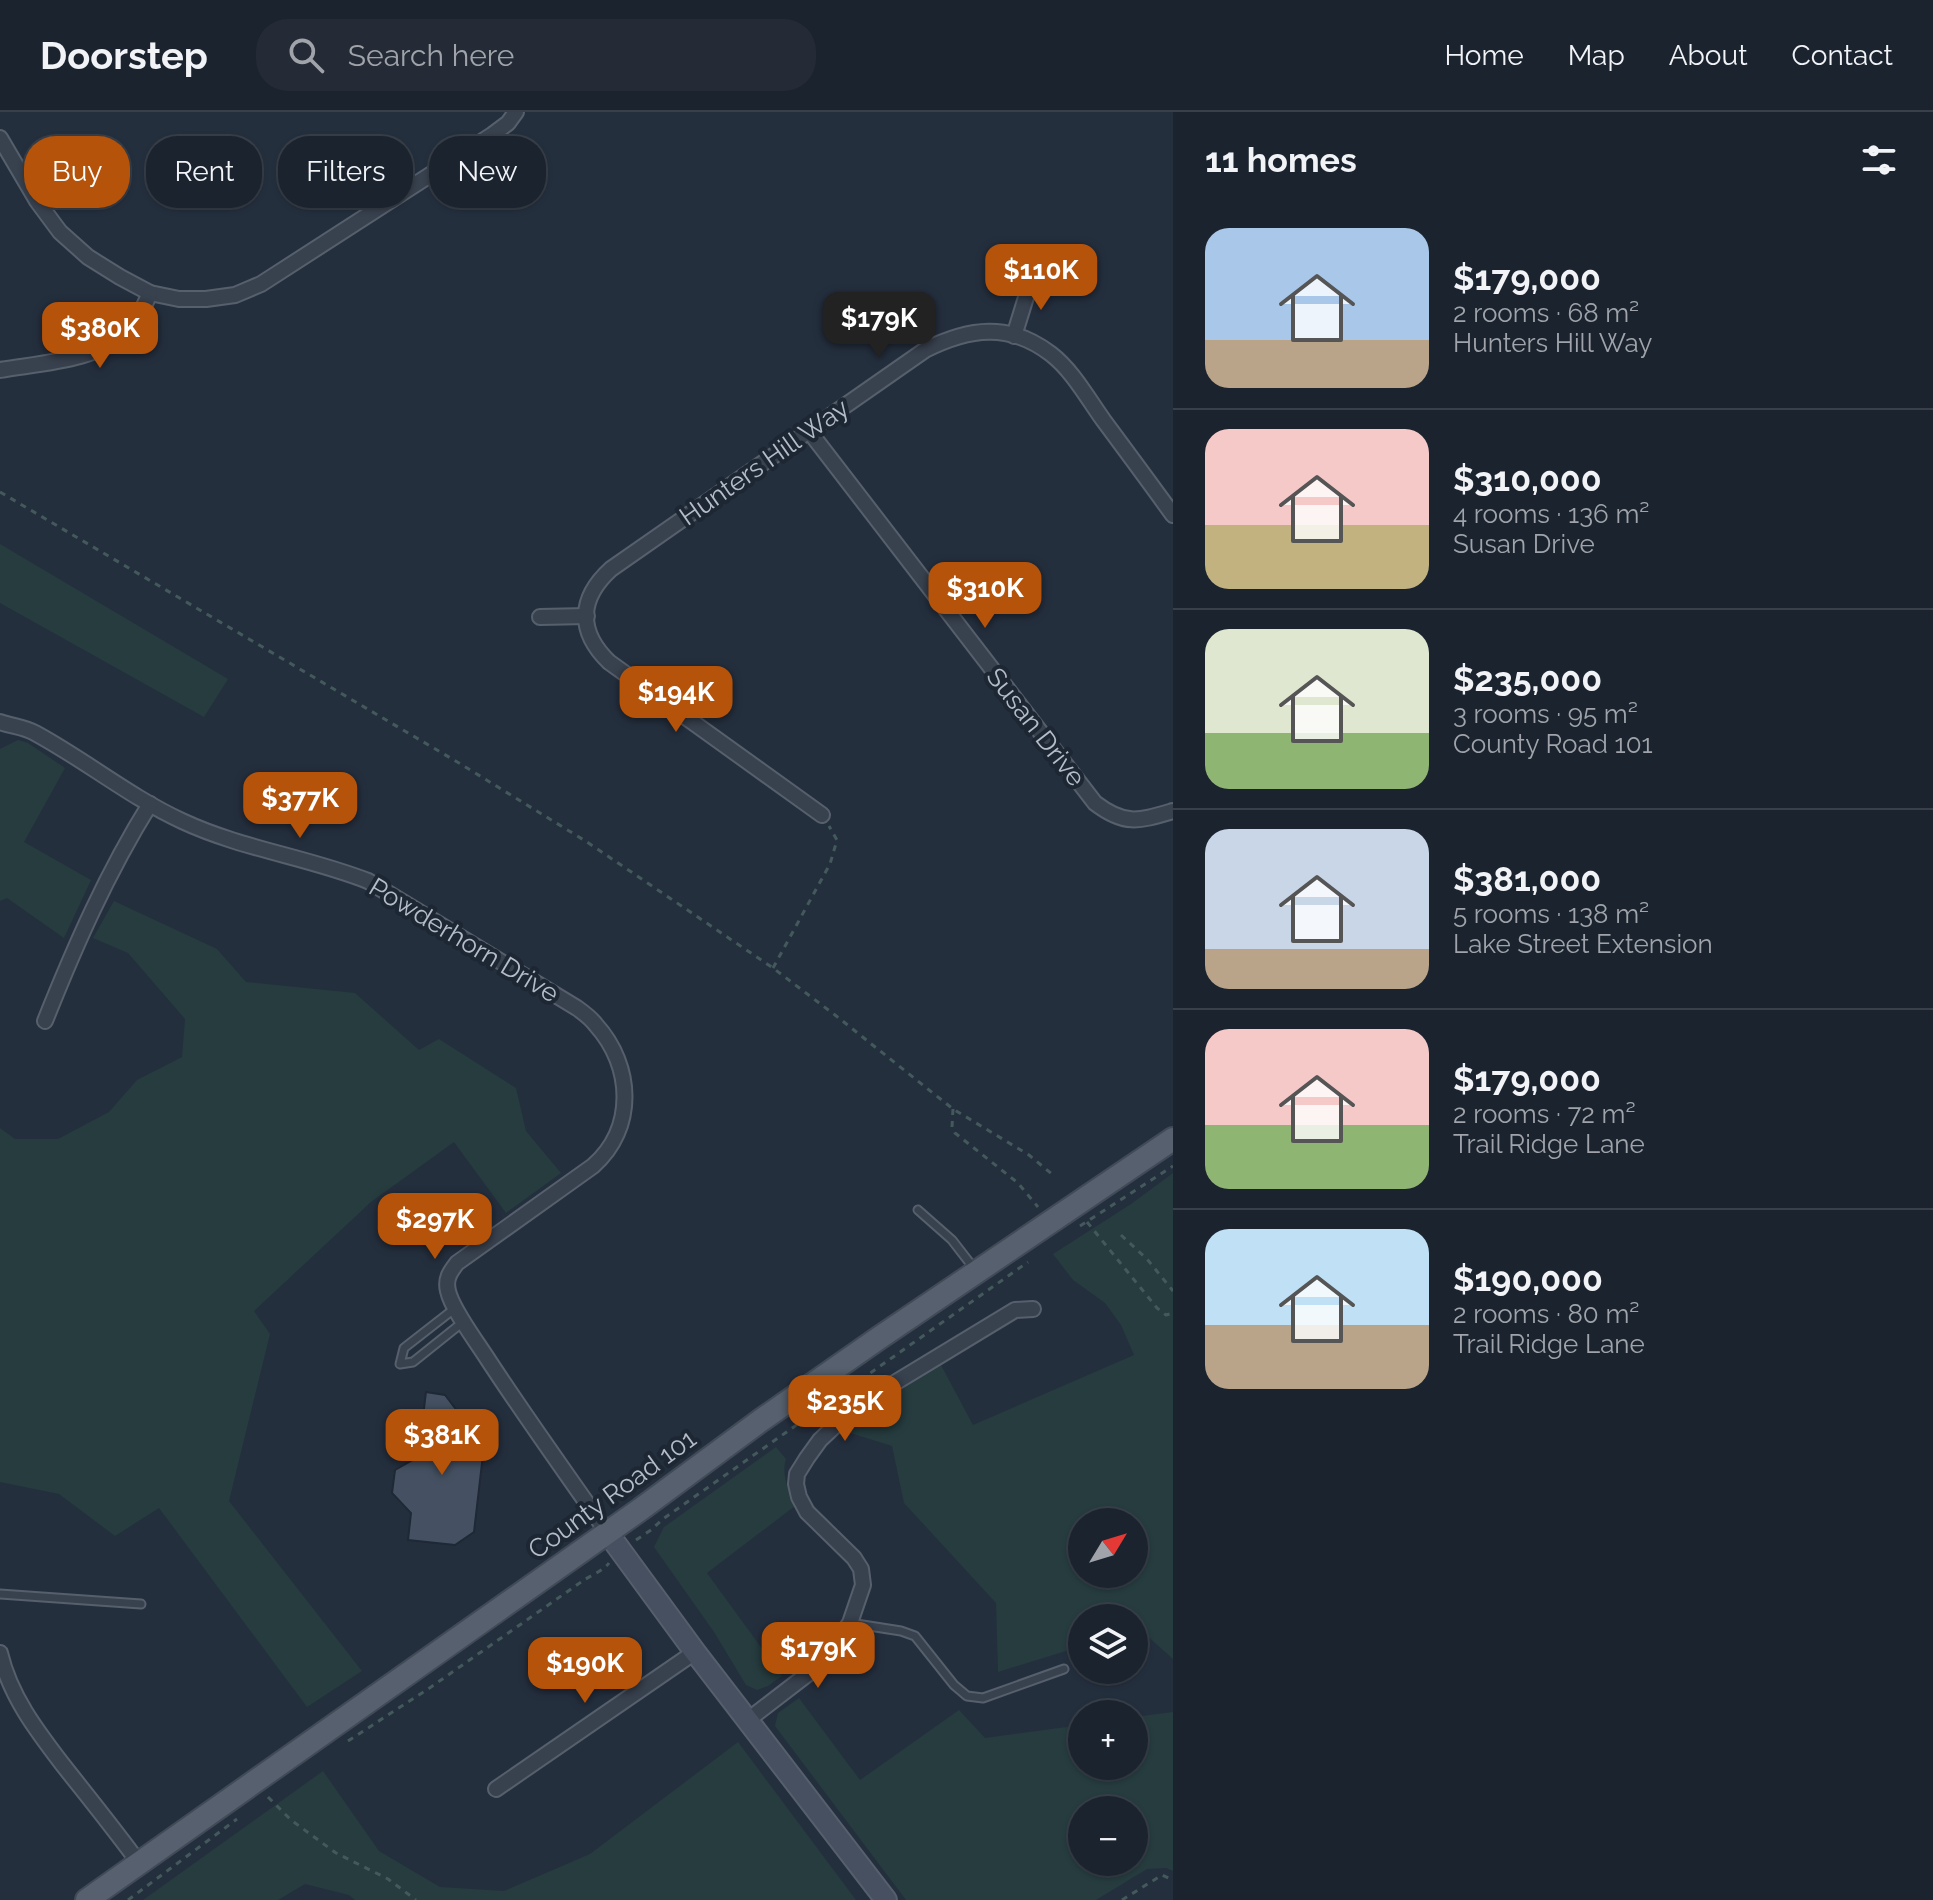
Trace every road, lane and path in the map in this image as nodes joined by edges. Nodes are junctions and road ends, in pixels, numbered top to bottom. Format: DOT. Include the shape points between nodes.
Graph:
graph roads {
  1 [pos="516,112"];
  2 [pos="0,138"];
  3 [pos="1032,278"];
  4 [pos="150,293"];
  5 [pos="1014,336"];
  6 [pos="0,370"];
  7 [pos="809,431"];
  8 [pos="0,492"];
  9 [pos="1173,515"];
  10 [pos="587,616"];
  11 [pos="540,617"];
  12 [pos="0,722"];
  13 [pos="150,804"];
  14 [pos="1173,811"];
  15 [pos="822,815"];
  16 [pos="773,968"];
  17 [pos="45,1021"];
  18 [pos="953,1109"];
  19 [pos="1173,1139"];
  20 [pos="1173,1166"];
  21 [pos="1053,1175"];
  22 [pos="1035,1204"];
  23 [pos="918,1210"];
  24 [pos="1121,1235"];
  25 [pos="977,1272"];
  26 [pos="1173,1291"];
  27 [pos="456,1308"];
  28 [pos="1033,1309"];
  29 [pos="1173,1313"];
  30 [pos="463,1322"];
  31 [pos="607,1532"];
  32 [pos="0,1594"];
  33 [pos="141,1604"];
  34 [pos="850,1623"];
  35 [pos="695,1652"];
  36 [pos="0,1653"];
  37 [pos="1064,1669"];
  38 [pos="2,1671"];
  39 [pos="748,1720"];
  40 [pos="496,1789"];
  41 [pos="268,1797"];
  42 [pos="139,1863"];
  43 [pos="1173,1880"];
  44 [pos="87,1900"];
  45 [pos="416,1900"];
  46 [pos="886,1900"];
  47 [pos="1122,1900"];
  1 -- 4 [label="street" via="492,135 261,284 206,299"];
  2 -- 4 [label="street" via="60,232 88,257"];
  3 -- 5 [label="street"];
  4 -- 6 [label="street" via="129,330 98,351"];
  5 -- 7 [label="street, Hunters Hill Way" via="976,332 949,338"];
  5 -- 9 [label="street, Hunters Hill Way" via="1053,355 1072,376"];
  7 -- 10 [label="street, Hunters Hill Way" via="611,569 589,598"];
  7 -- 14 [label="street, Susan Drive" via="1095,803 1110,815 1130,820"];
  8 -- 16 [label="path" via="587,842"];
  10 -- 11 [label="street"];
  10 -- 15 [label="street" via="596,650 609,662"];
  12 -- 13 [label="street, Powderhorn Drive" via="32,731"];
  13 -- 17 [label="street" via="109,876"];
  13 -- 27 [label="street, Powderhorn Drive" via="222,839 368,881 577,1008 610,1043 625,1087 617,1136 593,1166 457,1263 447,1283"];
  15 -- 16 [label="path" via="837,840 830,864"];
  16 -- 18 [label="path"];
  18 -- 21 [label="path"];
  18 -- 22 [label="path" via="955,1133 1018,1183"];
  19 -- 25 [label="main road, County Road 101"];
  20 -- 29 [label="path" via="1087,1222 1157,1308"];
  23 -- 25 [label="lane"];
  24 -- 26 [label="path"];
  25 -- 31 [label="main road, County Road 101"];
  27 -- 30 [label="street, Powderhorn Drive"];
  27 -- 30 [label="lane" via="404,1348 400,1364 413,1362"];
  28 -- 34 [label="street" via="1015,1310 855,1407 820,1440 797,1474 807,1512 861,1569 863,1585"];
  30 -- 31 [label="street, Powderhorn Drive"];
  31 -- 35 [label="street"];
  31 -- 42 [label="main road, County Road 101"];
  32 -- 33 [label="lane"];
  34 -- 37 [label="lane" via="915,1636 967,1696 983,1698"];
  34 -- 39 [label="street" via="822,1663"];
  35 -- 39 [label="street"];
  35 -- 40 [label="street"];
  36 -- 38 [label="street"];
  38 -- 42 [label="street" via="41,1736"];
  39 -- 46 [label="street"];
  41 -- 45 [label="path" via="336,1853"];
  42 -- 44 [label="main road, County Road 101"];
  43 -- 47 [label="path" via="1162,1875"];
}
